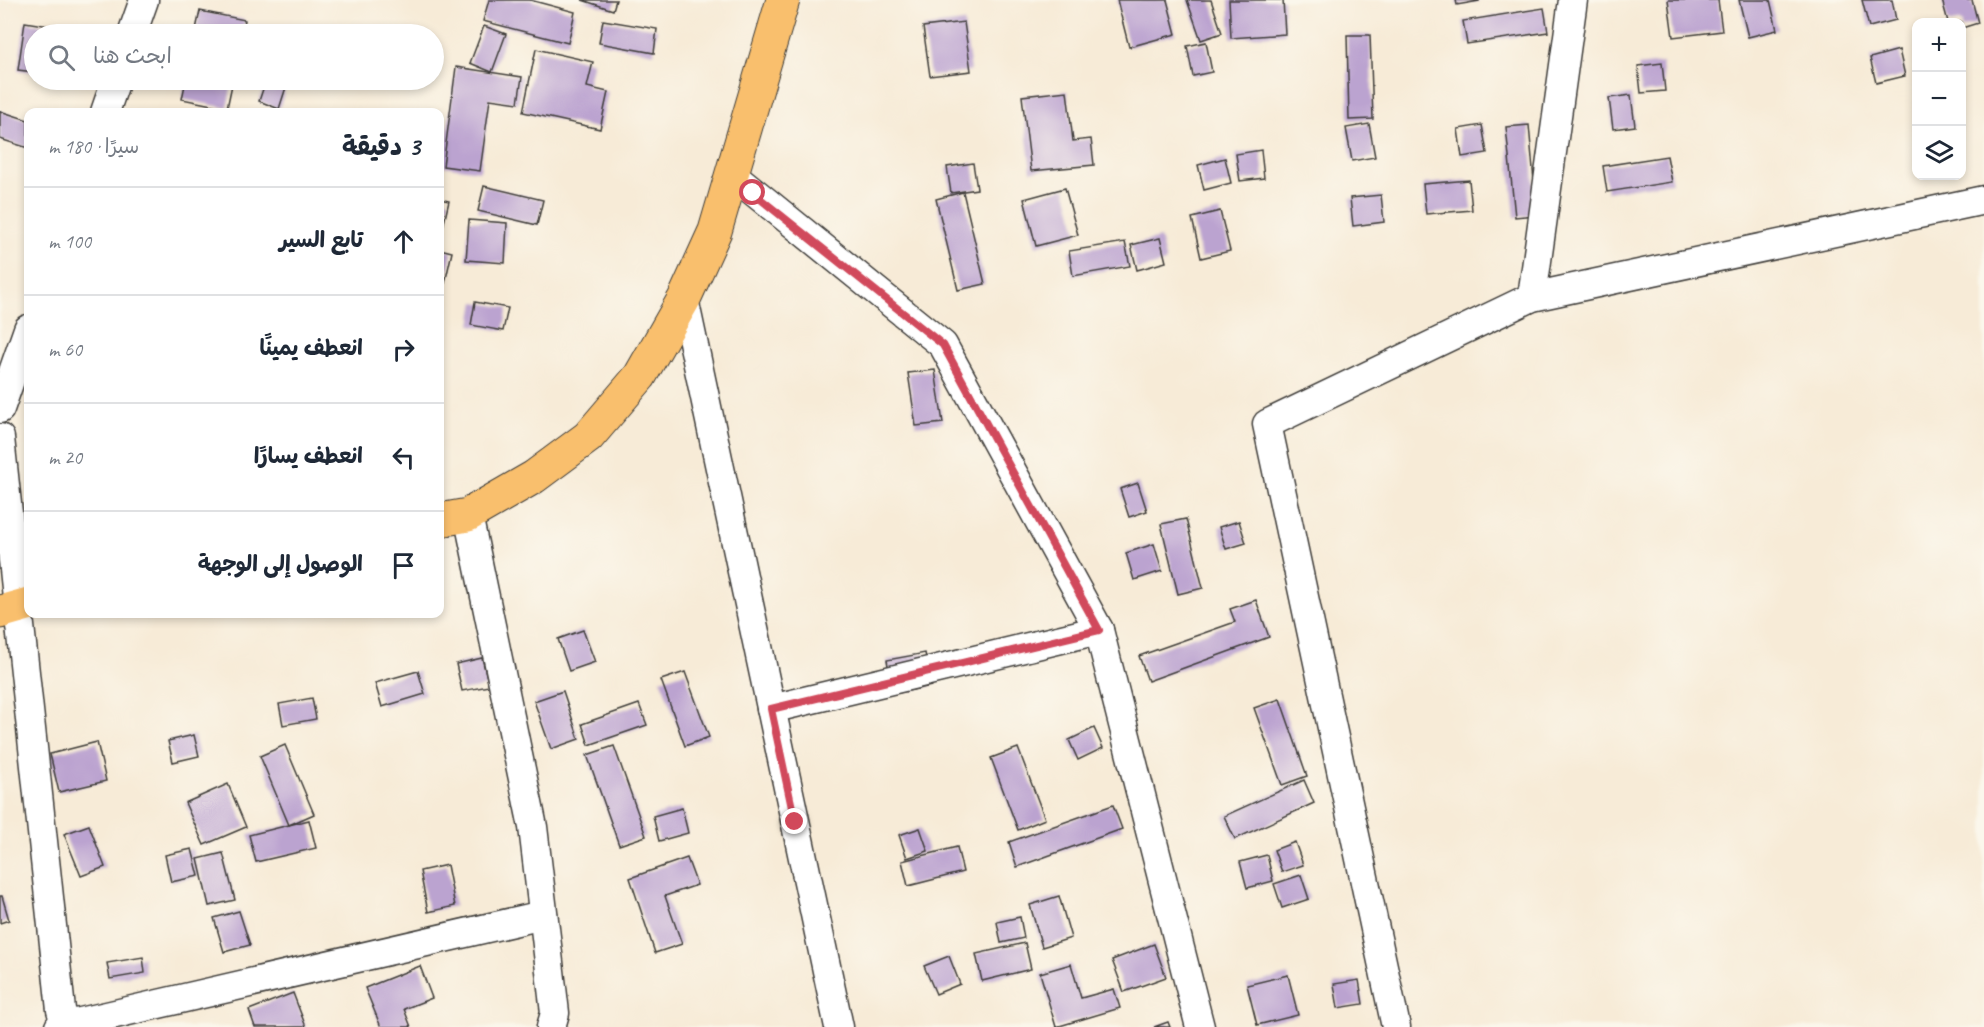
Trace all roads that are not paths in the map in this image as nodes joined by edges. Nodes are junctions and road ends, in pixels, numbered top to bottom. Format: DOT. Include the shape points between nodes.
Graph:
graph roads {
  1 [pos="144,0"];
  2 [pos="783,0"];
  3 [pos="1573,0"];
  4 [pos="136,24"];
  5 [pos="113,90"];
  6 [pos="106,108"];
  7 [pos="732,174"];
  8 [pos="1984,200"];
  9 [pos="1532,297"];
  10 [pos="684,299"];
  11 [pos="24,340"];
  12 [pos="0,409"];
  13 [pos="0,438"];
  14 [pos="454,518"];
  15 [pos="15,608"];
  16 [pos="1099,630"];
  17 [pos="771,709"];
  18 [pos="543,915"];
  19 [pos="64,1026"];
  20 [pos="551,1027"];
  21 [pos="839,1027"];
  22 [pos="1200,1027"];
  23 [pos="1396,1027"];
  1 -- 4 [label="street"];
  2 -- 7 [label="highway"];
  3 -- 9 [label="street"];
  5 -- 6 [label="street"];
  7 -- 10 [label="highway" via="715,231"];
  7 -- 16 [label="street" via="943,345"];
  8 -- 9 [label="street"];
  9 -- 23 [label="street" via="1267,424"];
  10 -- 14 [label="highway" via="640,376 588,437 534,477"];
  10 -- 17 [label="street"];
  11 -- 12 [label="street"];
  13 -- 15 [label="street"];
  14 -- 18 [label="street" via="533,827"];
  15 -- 19 [label="street"];
  16 -- 17 [label="street"];
  16 -- 22 [label="street"];
  17 -- 21 [label="street"];
  18 -- 19 [label="street"];
  18 -- 20 [label="street" via="555,1013"];
}
